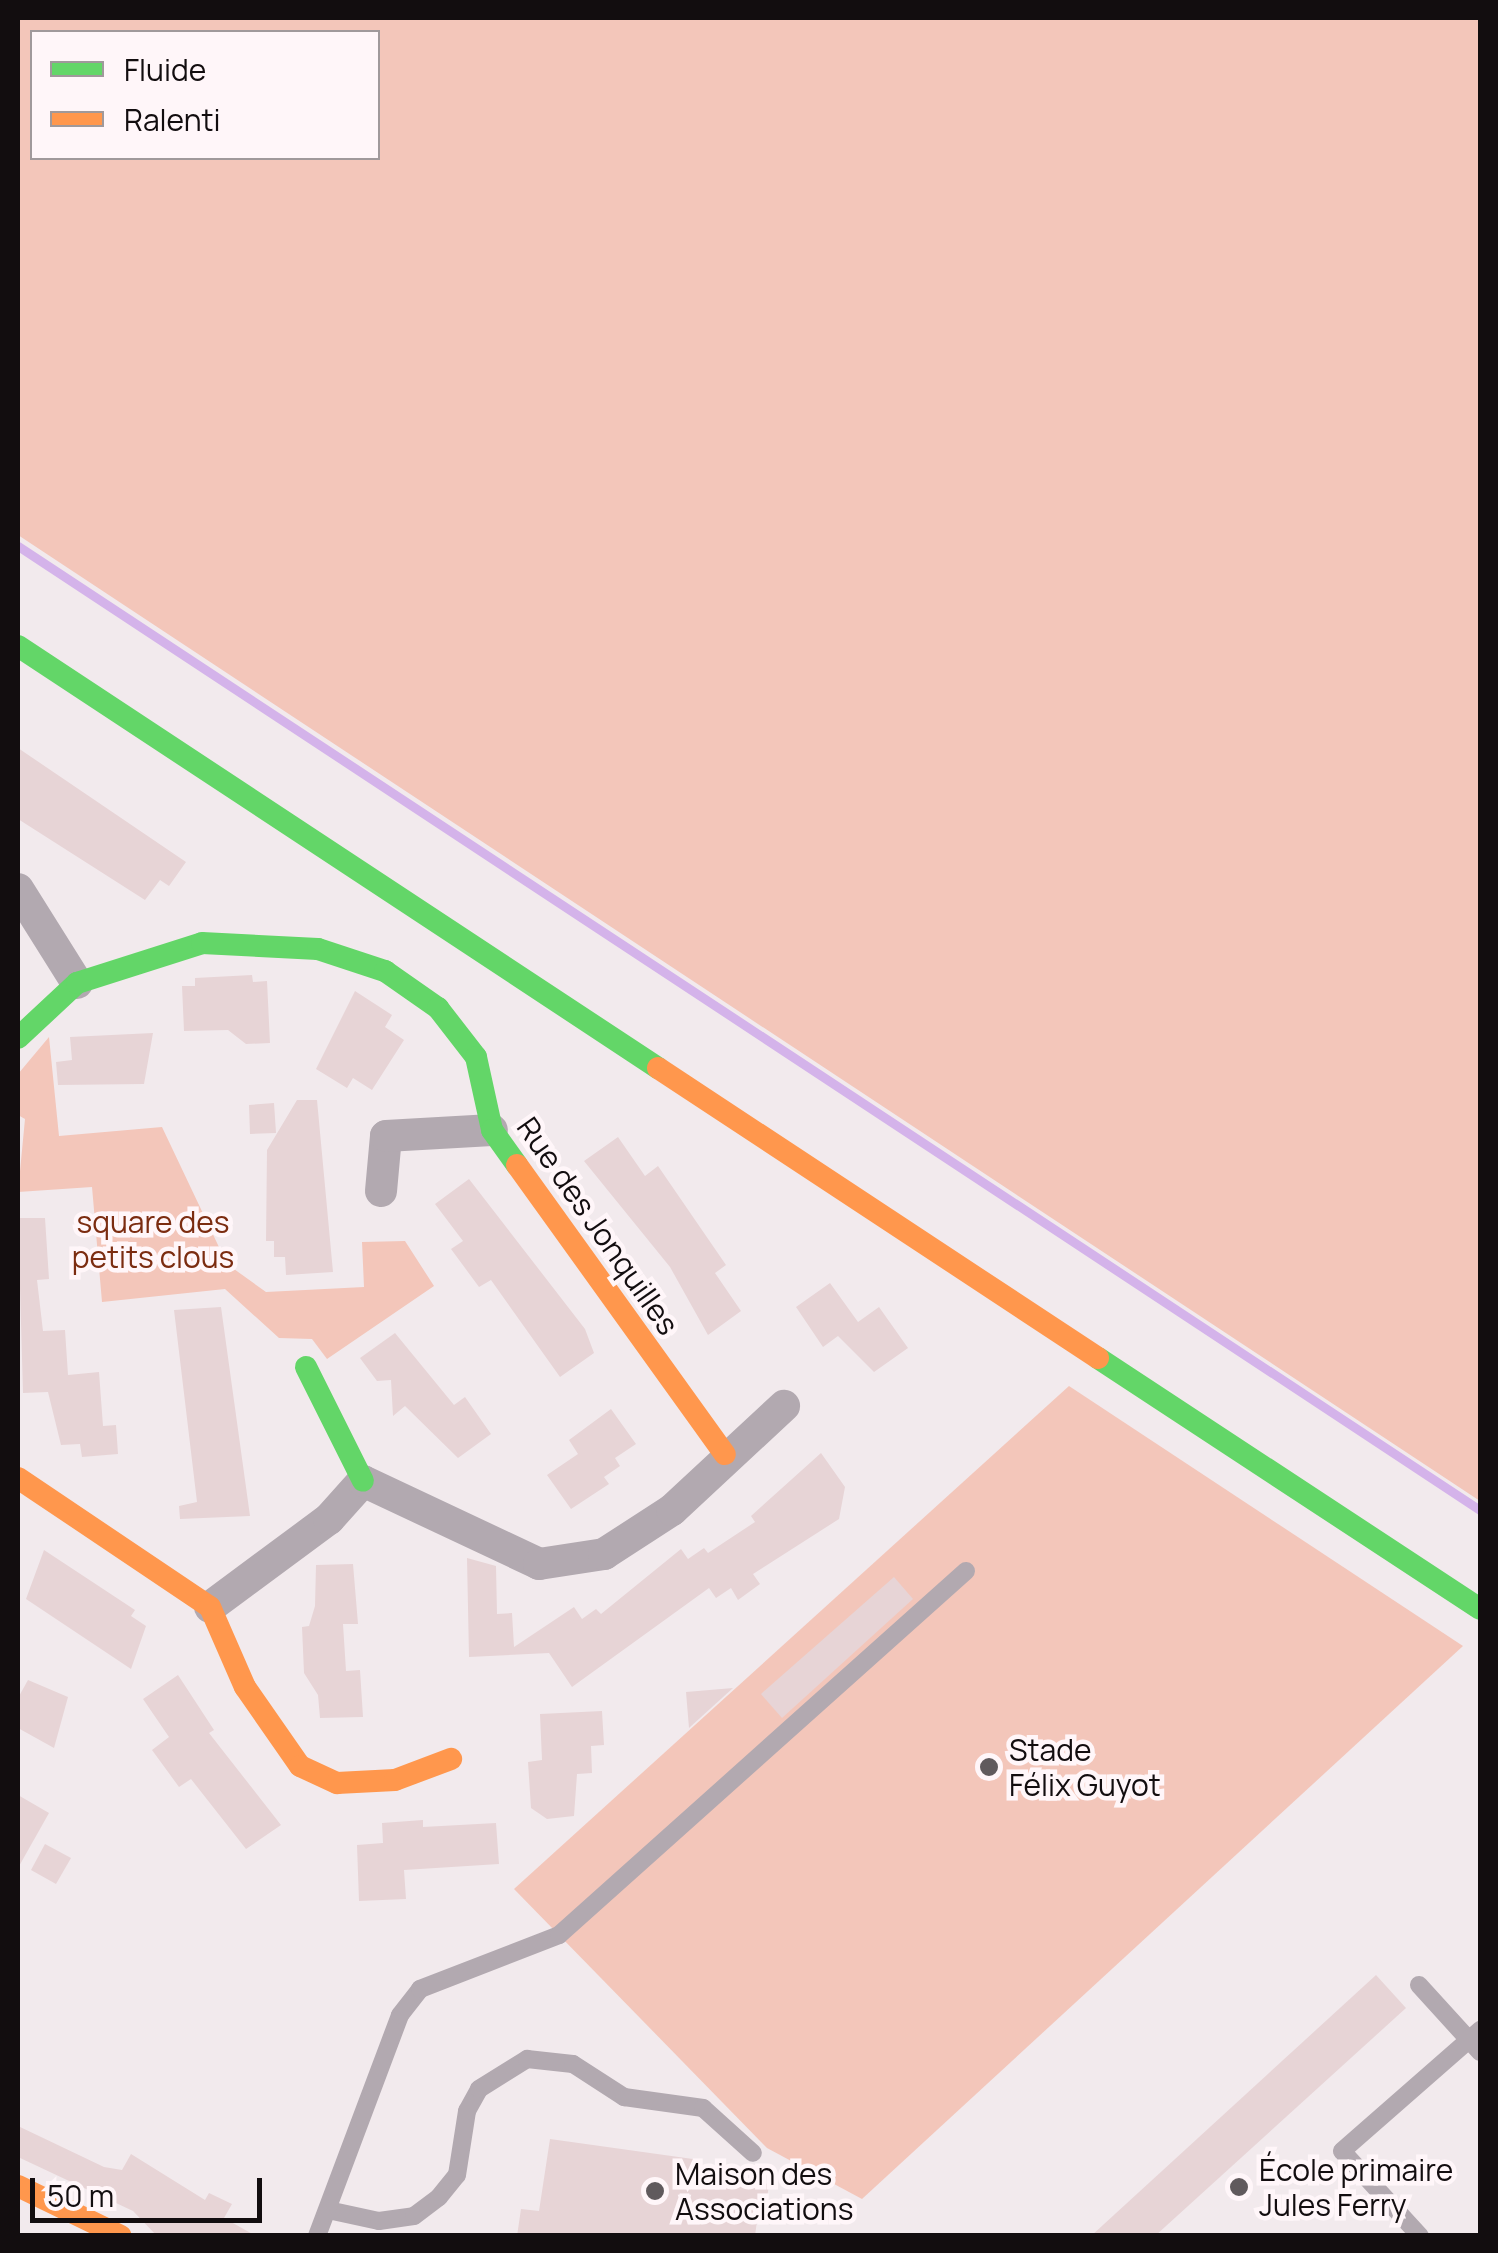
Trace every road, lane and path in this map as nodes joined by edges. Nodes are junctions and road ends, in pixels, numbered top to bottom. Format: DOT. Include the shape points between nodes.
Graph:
graph roads {
  1 [pos="18,646"];
  2 [pos="18,889"];
  3 [pos="77,983"];
  4 [pos="18,1038"];
  5 [pos="492,1130"];
  6 [pos="381,1190"];
  7 [pos="306,1367"];
  8 [pos="784,1406"];
  9 [pos="724,1454"];
  10 [pos="18,1478"];
  11 [pos="362,1481"];
  12 [pos="966,1571"];
  13 [pos="210,1607"];
  14 [pos="1480,1609"];
  15 [pos="451,1760"];
  16 [pos="1419,1985"];
  17 [pos="1474,2033"];
  18 [pos="1480,2052"];
  19 [pos="754,2153"];
  20 [pos="18,2186"];
  21 [pos="328,2210"];
  22 [pos="121,2236"];
  23 [pos="317,2236"];
  24 [pos="1420,2236"];
  1 -- 14 [label="street"];
  2 -- 3 [label="street"];
  3 -- 4 [label="street, Rue des Jonquilles"];
  3 -- 5 [label="street, Rue des Jonquilles" via="202,944 318,949 384,972 438,1008 476,1058"];
  5 -- 6 [label="street" via="386,1136"];
  5 -- 9 [label="street, Rue des Jonquilles"];
  7 -- 11 [label="street"];
  8 -- 9 [label="street"];
  9 -- 11 [label="street" via="672,1510 604,1554 539,1564"];
  10 -- 13 [label="street"];
  11 -- 13 [label="street" via="330,1518"];
  12 -- 21 [label="lane" via="559,1934 438,1977 409,2001"];
  13 -- 15 [label="street" via="245,1687 300,1766 337,1783 396,1780"];
  16 -- 17 [label="lane"];
  17 -- 18 [label="lane"];
  17 -- 24 [label="lane" via="1342,2150"];
  19 -- 21 [label="lane" via="703,2108 624,2097 574,2064 527,2059 480,2089 467,2111 456,2175 414,2216 379,2221"];
  20 -- 22 [label="street"];
  21 -- 23 [label="lane"];
}
